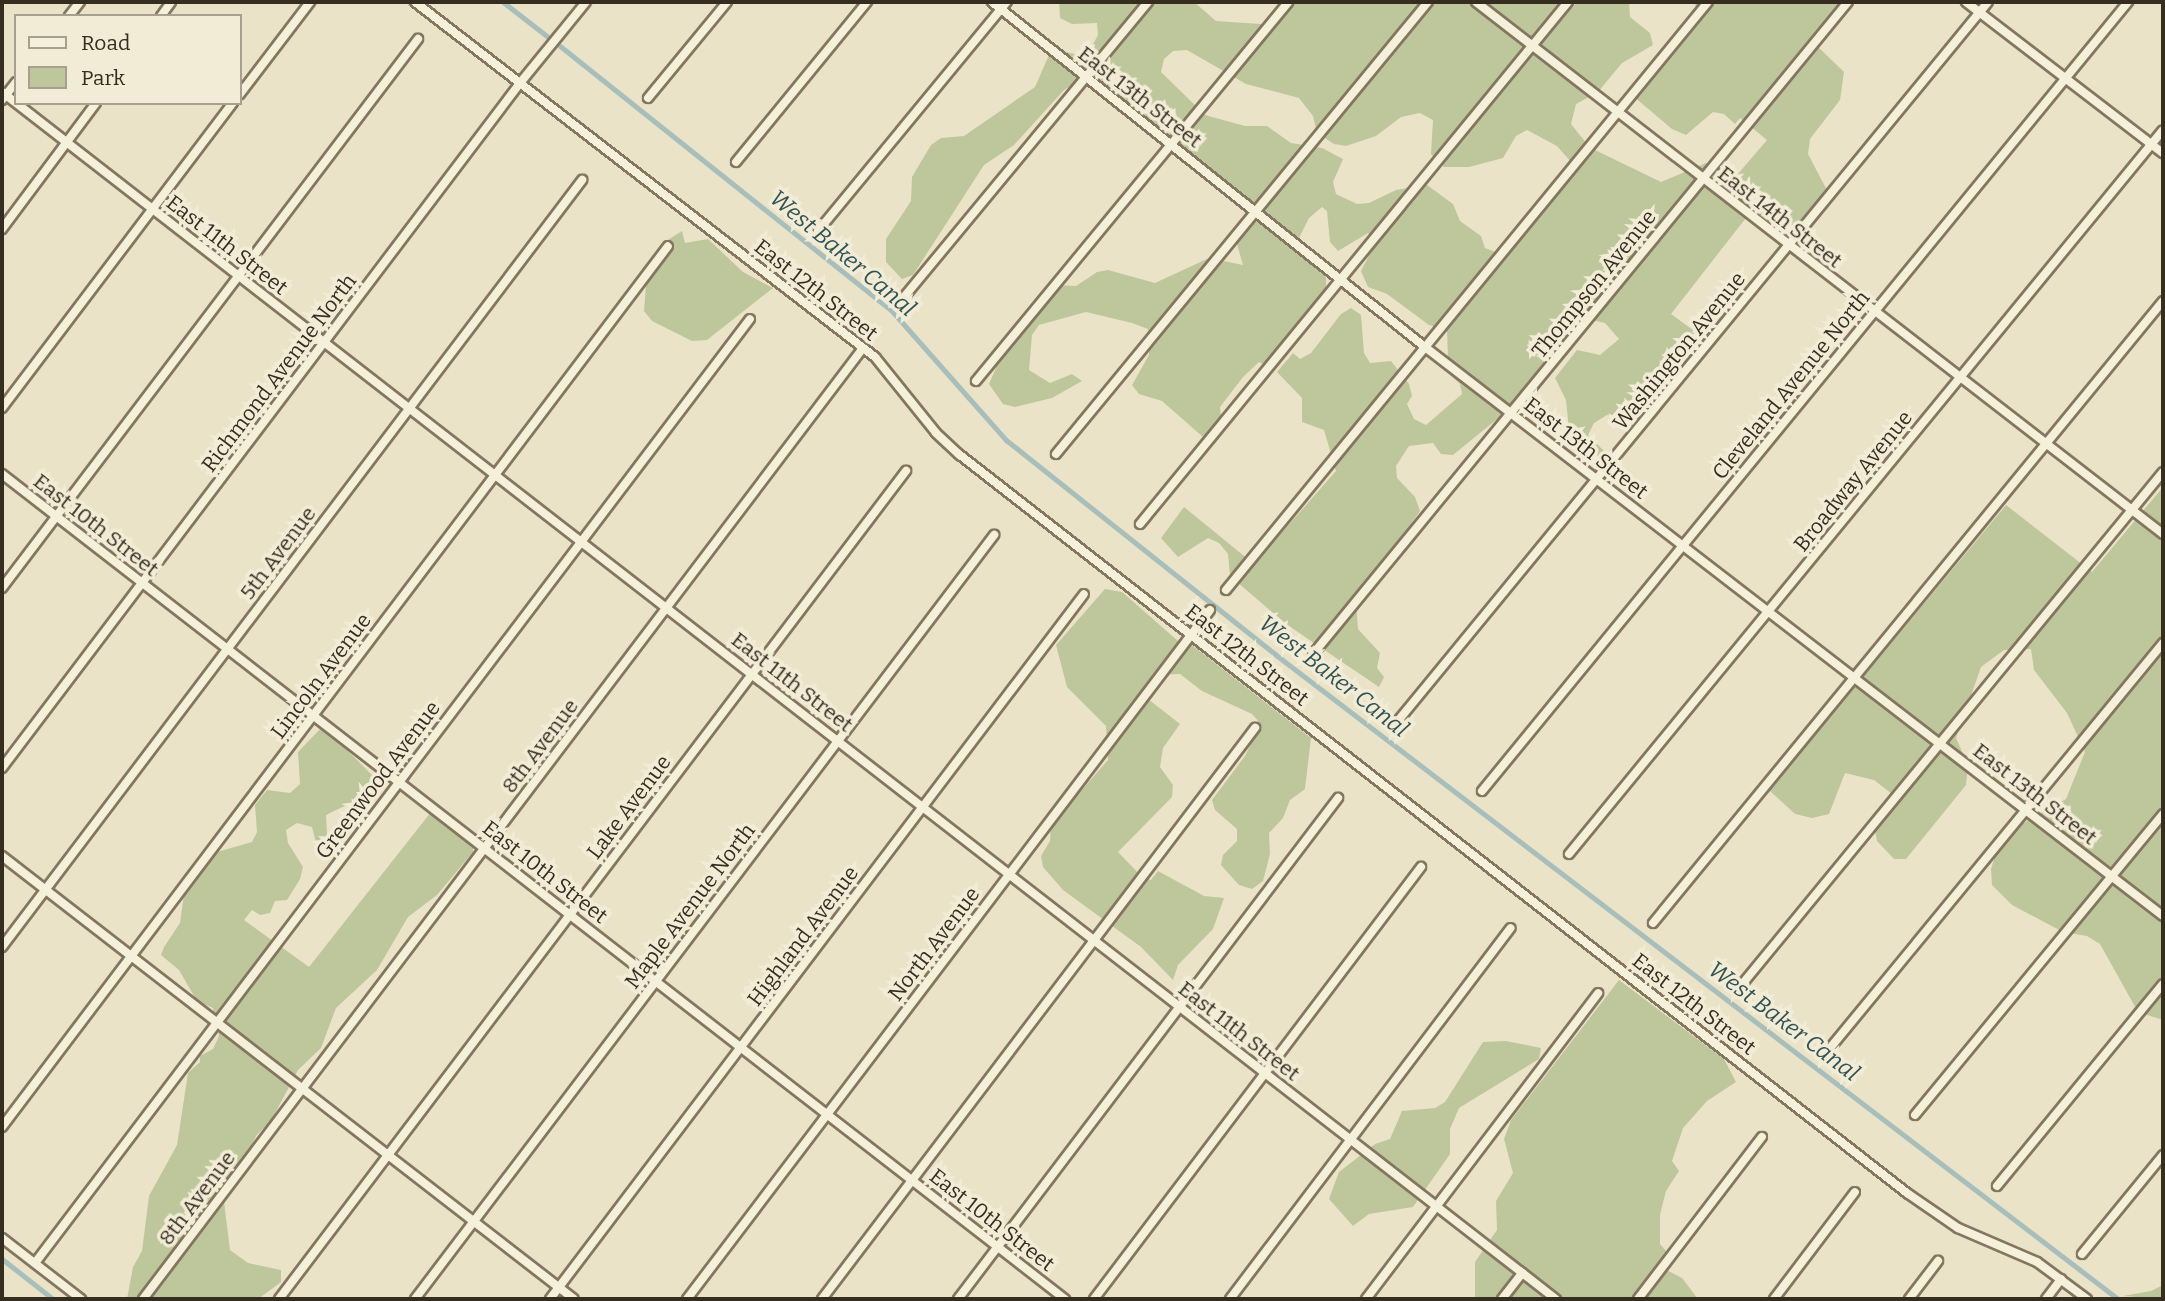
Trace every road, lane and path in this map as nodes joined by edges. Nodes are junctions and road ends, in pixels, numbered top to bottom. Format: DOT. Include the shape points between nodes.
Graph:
graph roads {
  1 [pos="310,2"];
  2 [pos="415,2"];
  3 [pos="586,2"];
  4 [pos="727,2"];
  5 [pos="867,2"];
  6 [pos="992,2"];
  7 [pos="1148,2"];
  8 [pos="1288,2"];
  9 [pos="1428,2"];
  10 [pos="1476,2"];
  11 [pos="1568,2"];
  12 [pos="1708,2"];
  13 [pos="1848,2"];
  14 [pos="1966,2"];
  15 [pos="1988,2"];
  16 [pos="2128,2"];
  17 [pos="1004,5"];
  18 [pos="1980,12"];
  19 [pos="418,39"];
  20 [pos="1532,46"];
  21 [pos="1086,77"];
  22 [pos="2065,78"];
  23 [pos="520,83"];
  24 [pos="242,91"];
  25 [pos="648,98"];
  26 [pos="15,105"];
  27 [pos="95,105"];
  28 [pos="231,105"];
  29 [pos="1617,113"];
  30 [pos="2163,130"];
  31 [pos="67,143"];
  32 [pos="1171,144"];
  33 [pos="2151,144"];
  34 [pos="2163,153"];
  35 [pos="736,162"];
  36 [pos="1703,179"];
  37 [pos="582,180"];
  38 [pos="152,209"];
  39 [pos="1256,211"];
  40 [pos="2,229"];
  41 [pos="818,231"];
  42 [pos="668,246"];
  43 [pos="1788,246"];
  44 [pos="238,276"];
  45 [pos="1341,279"];
  46 [pos="904,297"];
  47 [pos="2163,301"];
  48 [pos="1874,312"];
  49 [pos="750,319"];
  50 [pos="324,342"];
  51 [pos="1425,346"];
  52 [pos="863,348"];
  53 [pos="1960,378"];
  54 [pos="976,381"];
  55 [pos="2,408"];
  56 [pos="410,409"];
  57 [pos="1511,413"];
  58 [pos="2046,444"];
  59 [pos="1056,454"];
  60 [pos="906,471"];
  61 [pos="2163,472"];
  62 [pos="2,474"];
  63 [pos="495,475"];
  64 [pos="1597,479"];
  65 [pos="2132,510"];
  66 [pos="56,516"];
  67 [pos="1140,524"];
  68 [pos="994,534"];
  69 [pos="2163,534"];
  70 [pos="581,541"];
  71 [pos="1683,545"];
  72 [pos="141,583"];
  73 [pos="2,588"];
  74 [pos="1226,590"];
  75 [pos="1084,594"];
  76 [pos="667,608"];
  77 [pos="1210,610"];
  78 [pos="1768,611"];
  79 [pos="1191,633"];
  80 [pos="2163,643"];
  81 [pos="227,649"];
  82 [pos="1313,654"];
  83 [pos="752,674"];
  84 [pos="1854,677"];
  85 [pos="313,716"];
  86 [pos="1397,722"];
  87 [pos="1255,728"];
  88 [pos="838,741"];
  89 [pos="1940,744"];
  90 [pos="2,768"];
  91 [pos="399,782"];
  92 [pos="1482,791"];
  93 [pos="1338,797"];
  94 [pos="924,807"];
  95 [pos="2026,810"];
  96 [pos="2163,814"];
  97 [pos="485,848"];
  98 [pos="1569,854"];
  99 [pos="2,856"];
  100 [pos="1421,867"];
  101 [pos="1009,873"];
  102 [pos="2112,876"];
  103 [pos="45,890"];
  104 [pos="570,915"];
  105 [pos="2163,916"];
  106 [pos="1653,923"];
  107 [pos="1511,928"];
  108 [pos="1095,940"];
  109 [pos="2,947"];
  110 [pos="131,956"];
  111 [pos="655,981"];
  112 [pos="2163,984"];
  113 [pos="1739,988"];
  114 [pos="1598,993"];
  115 [pos="1180,1006"];
  116 [pos="216,1023"];
  117 [pos="741,1047"];
  118 [pos="1826,1053"];
  119 [pos="1265,1073"];
  120 [pos="302,1089"];
  121 [pos="827,1114"];
  122 [pos="1915,1115"];
  123 [pos="2,1127"];
  124 [pos="1762,1137"];
  125 [pos="1351,1140"];
  126 [pos="388,1155"];
  127 [pos="2163,1155"];
  128 [pos="913,1180"];
  129 [pos="1997,1186"];
  130 [pos="1855,1192"];
  131 [pos="1436,1206"];
  132 [pos="473,1222"];
  133 [pos="2,1238"];
  134 [pos="998,1247"];
  135 [pos="2082,1254"];
  136 [pos="1938,1261"];
  137 [pos="35,1263"];
  138 [pos="1522,1273"];
  139 [pos="2061,1279"];
  140 [pos="559,1288"];
  141 [pos="81,1299"];
  142 [pos="143,1299"];
  143 [pos="279,1299"];
  144 [pos="415,1299"];
  145 [pos="550,1299"];
  146 [pos="574,1299"];
  147 [pos="687,1299"];
  148 [pos="822,1299"];
  149 [pos="958,1299"];
  150 [pos="1065,1299"];
  151 [pos="1094,1299"];
  152 [pos="1230,1299"];
  153 [pos="1366,1299"];
  154 [pos="1502,1299"];
  155 [pos="1556,1299"];
  156 [pos="1638,1299"];
  157 [pos="1774,1299"];
  158 [pos="1909,1299"];
  159 [pos="2046,1299"];
  160 [pos="2087,1299"];
  1 -- 24 [label="street"];
  2 -- 23 [label="street, East 12th Street"];
  3 -- 23 [label="street, Richmond Avenue North"];
  4 -- 25 [label="street"];
  5 -- 35 [label="street"];
  6 -- 17 [label="street, East 13th Street"];
  7 -- 21 [label="street"];
  8 -- 32 [label="street"];
  9 -- 39 [label="street"];
  10 -- 20 [label="street, East 14th Street"];
  11 -- 20 [label="street"];
  12 -- 29 [label="street"];
  13 -- 36 [label="street, Thompson Avenue"];
  14 -- 18 [label="street"];
  15 -- 18 [label="street, Washington Avenue"];
  16 -- 22 [label="street, Cleveland Avenue North"];
  17 -- 21 [label="street, East 13th Street"];
  17 -- 41 [label="street"];
  18 -- 22 [label="street"];
  18 -- 43 [label="street, Washington Avenue"];
  19 -- 44 [label="street"];
  20 -- 29 [label="street, East 14th Street"];
  20 -- 45 [label="street"];
  21 -- 32 [label="street, East 13th Street"];
  21 -- 46 [label="street"];
  22 -- 33 [label="street"];
  22 -- 48 [label="street, Cleveland Avenue North"];
  23 -- 50 [label="street, Richmond Avenue North"];
  23 -- 52 [label="street, East 12th Street"];
  26 -- 31 [label="street, East 11th Street"];
  27 -- 31 [label="street"];
  28 -- 38 [label="street"];
  29 -- 36 [label="street, East 14th Street"];
  29 -- 51 [label="street"];
  30 -- 33 [label="street, Broadway Avenue"];
  31 -- 38 [label="street, East 11th Street"];
  31 -- 40 [label="street"];
  32 -- 39 [label="street, East 13th Street"];
  32 -- 54 [label="street"];
  33 -- 34 [label="street"];
  33 -- 53 [label="street, Broadway Avenue"];
  36 -- 43 [label="street, East 14th Street"];
  36 -- 57 [label="street, Thompson Avenue"];
  37 -- 56 [label="street, 5th Avenue"];
  38 -- 44 [label="street, East 11th Street"];
  38 -- 55 [label="street"];
  39 -- 45 [label="street, East 13th Street"];
  39 -- 59 [label="street"];
  42 -- 63 [label="street, Lincoln Avenue"];
  43 -- 48 [label="street, East 14th Street"];
  43 -- 64 [label="street, Washington Avenue"];
  44 -- 50 [label="street, East 11th Street"];
  44 -- 66 [label="street"];
  45 -- 51 [label="street, East 13th Street"];
  45 -- 67 [label="street"];
  47 -- 58 [label="street"];
  48 -- 53 [label="street, East 14th Street"];
  48 -- 71 [label="street, Cleveland Avenue North"];
  49 -- 70 [label="street, Greenwood Avenue"];
  50 -- 56 [label="street, East 11th Street"];
  50 -- 72 [label="street, Richmond Avenue North"];
  51 -- 57 [label="street, East 13th Street"];
  51 -- 74 [label="street"];
  52 -- 76 [label="street, 8th Avenue"];
  52 -- 79 [label="street, East 12th Street" via="893,375 943,440"];
  53 -- 58 [label="street, East 14th Street"];
  53 -- 78 [label="street, Broadway Avenue"];
  56 -- 63 [label="street, East 11th Street"];
  56 -- 81 [label="street, 5th Avenue"];
  57 -- 64 [label="street, East 13th Street"];
  57 -- 82 [label="street, Thompson Avenue"];
  58 -- 65 [label="street, East 14th Street"];
  58 -- 84 [label="street"];
  60 -- 83 [label="street, Lake Avenue"];
  61 -- 65 [label="street"];
  62 -- 66 [label="street, East 10th Street"];
  63 -- 70 [label="street, East 11th Street"];
  63 -- 85 [label="street, Lincoln Avenue"];
  64 -- 71 [label="street, East 13th Street"];
  64 -- 86 [label="street, Washington Avenue"];
  65 -- 69 [label="street, East 14th Street"];
  65 -- 89 [label="street"];
  66 -- 72 [label="street, East 10th Street"];
  66 -- 73 [label="street"];
  68 -- 88 [label="street, Maple Avenue North"];
  70 -- 76 [label="street, East 11th Street"];
  70 -- 91 [label="street, Greenwood Avenue"];
  71 -- 78 [label="street, East 13th Street"];
  71 -- 92 [label="street, Cleveland Avenue North"];
  72 -- 81 [label="street, East 10th Street"];
  72 -- 90 [label="street, Richmond Avenue North"];
  75 -- 94 [label="street, Highland Avenue"];
  76 -- 83 [label="street, East 11th Street"];
  76 -- 97 [label="street, 8th Avenue"];
  77 -- 79 [label="street, North Avenue"];
  78 -- 84 [label="street, East 13th Street"];
  78 -- 98 [label="street, Broadway Avenue"];
  79 -- 101 [label="street, North Avenue"];
  79 -- 139 [label="street, East 12th Street" via="1928,1209"];
  80 -- 95 [label="street"];
  81 -- 85 [label="street, East 10th Street"];
  81 -- 103 [label="street, 5th Avenue"];
  83 -- 88 [label="street, East 11th Street"];
  83 -- 104 [label="street, Lake Avenue"];
  84 -- 89 [label="street, East 13th Street"];
  84 -- 106 [label="street"];
  85 -- 91 [label="street, East 10th Street"];
  85 -- 110 [label="street, Lincoln Avenue"];
  87 -- 108 [label="street"];
  88 -- 94 [label="street, East 11th Street"];
  88 -- 111 [label="street, Maple Avenue North"];
  89 -- 95 [label="street, East 13th Street"];
  89 -- 113 [label="street"];
  91 -- 97 [label="street, East 10th Street"];
  91 -- 116 [label="street, Greenwood Avenue"];
  93 -- 115 [label="street"];
  94 -- 101 [label="street, East 11th Street"];
  94 -- 117 [label="street, Highland Avenue"];
  95 -- 102 [label="street, East 13th Street"];
  95 -- 118 [label="street"];
  96 -- 102 [label="street"];
  97 -- 104 [label="street, East 10th Street"];
  97 -- 120 [label="street, 8th Avenue"];
  99 -- 103 [label="street"];
  100 -- 119 [label="street"];
  101 -- 108 [label="street, East 11th Street"];
  101 -- 121 [label="street, North Avenue"];
  102 -- 105 [label="street, East 13th Street"];
  102 -- 122 [label="street"];
  103 -- 109 [label="street, 5th Avenue"];
  103 -- 110 [label="street"];
  104 -- 111 [label="street, East 10th Street"];
  104 -- 126 [label="street, Lake Avenue"];
  107 -- 125 [label="street"];
  108 -- 115 [label="street, East 11th Street"];
  108 -- 128 [label="street"];
  110 -- 116 [label="street"];
  110 -- 123 [label="street, Lincoln Avenue"];
  111 -- 117 [label="street, East 10th Street"];
  111 -- 132 [label="street, Maple Avenue North"];
  112 -- 129 [label="street"];
  114 -- 131 [label="street"];
  115 -- 119 [label="street, East 11th Street"];
  115 -- 134 [label="street"];
  116 -- 120 [label="street"];
  116 -- 137 [label="street, Greenwood Avenue"];
  117 -- 121 [label="street, East 10th Street"];
  117 -- 140 [label="street, Highland Avenue"];
  119 -- 125 [label="street, East 11th Street"];
  119 -- 151 [label="street"];
  120 -- 126 [label="street"];
  120 -- 142 [label="street, 8th Avenue"];
  121 -- 128 [label="street, East 10th Street"];
  121 -- 147 [label="street, North Avenue"];
  124 -- 156 [label="street"];
  125 -- 131 [label="street, East 11th Street"];
  125 -- 152 [label="street"];
  126 -- 132 [label="street"];
  126 -- 143 [label="street, Lake Avenue"];
  127 -- 135 [label="street"];
  128 -- 134 [label="street, East 10th Street"];
  128 -- 148 [label="street"];
  130 -- 157 [label="street"];
  131 -- 138 [label="street, East 11th Street"];
  131 -- 153 [label="street"];
  132 -- 140 [label="street"];
  132 -- 144 [label="street, Maple Avenue North"];
  133 -- 137 [label="street"];
  134 -- 149 [label="street"];
  134 -- 150 [label="street, East 10th Street"];
  136 -- 158 [label="street"];
  137 -- 141 [label="street"];
  138 -- 154 [label="street"];
  138 -- 155 [label="street, East 11th Street"];
  139 -- 159 [label="street"];
  139 -- 160 [label="street, East 12th Street"];
  140 -- 145 [label="street, Highland Avenue"];
  140 -- 146 [label="street"];
}
